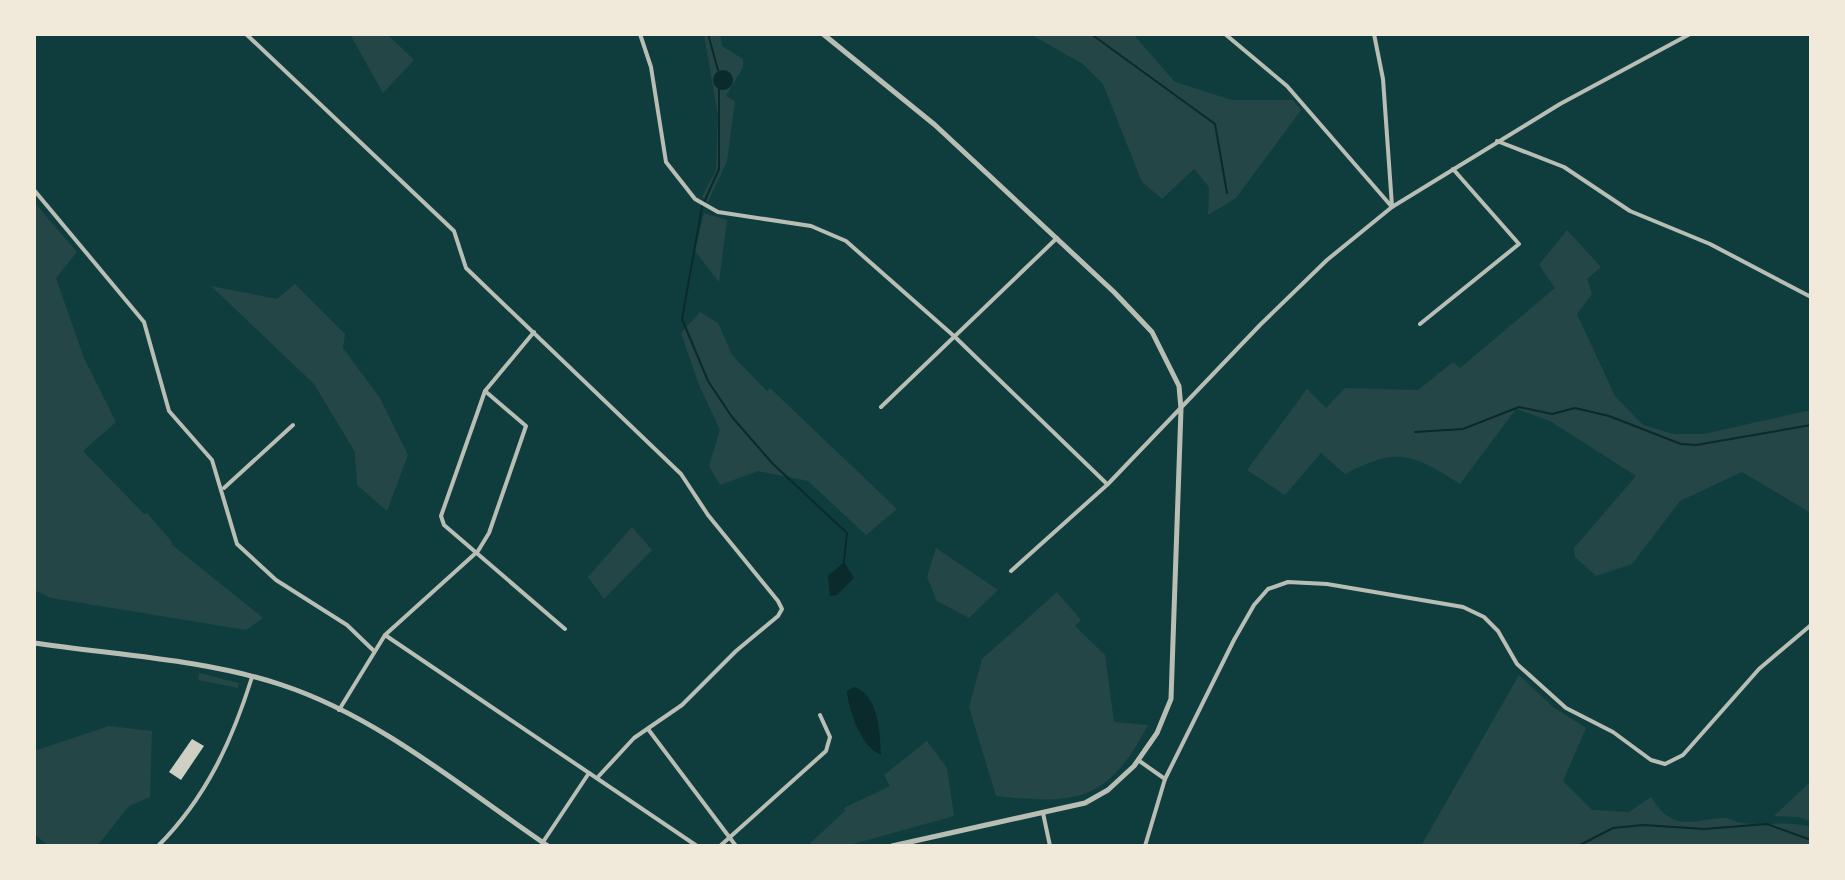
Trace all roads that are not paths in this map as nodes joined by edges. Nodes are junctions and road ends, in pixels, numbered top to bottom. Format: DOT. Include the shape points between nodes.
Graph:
graph roads {
  1 [pos="246,34"];
  2 [pos="640,34"];
  3 [pos="823,34"];
  4 [pos="1225,34"];
  5 [pos="1374,34"];
  6 [pos="1690,34"];
  7 [pos="1497,141"];
  8 [pos="1453,169"];
  9 [pos="34,190"];
  10 [pos="1392,207"];
  11 [pos="1057,238"];
  12 [pos="1811,297"];
  13 [pos="1420,324"];
  14 [pos="534,332"];
  15 [pos="955,337"];
  16 [pos="485,391"];
  17 [pos="881,407"];
  18 [pos="1181,409"];
  19 [pos="293,425"];
  20 [pos="1108,484"];
  21 [pos="223,488"];
  22 [pos="478,551"];
  23 [pos="1011,571"];
  24 [pos="1811,625"];
  25 [pos="565,629"];
  26 [pos="385,635"];
  27 [pos="34,643"];
  28 [pos="374,651"];
  29 [pos="252,677"];
  30 [pos="339,710"];
  31 [pos="820,715"];
  32 [pos="648,729"];
  33 [pos="1138,760"];
  34 [pos="589,773"];
  35 [pos="597,778"];
  36 [pos="1165,779"];
  37 [pos="1043,813"];
  38 [pos="730,838"];
  39 [pos="546,844"];
  40 [pos="158,846"];
  41 [pos="697,846"];
  42 [pos="720,846"];
  43 [pos="736,846"];
  44 [pos="892,846"];
  45 [pos="1050,846"];
  46 [pos="1145,846"];
  1 -- 14 [label="street" via="454,231 466,268"];
  2 -- 15 [label="street" via="654,80 666,162 695,199 718,212 811,226 846,241"];
  3 -- 11 [label="street" via="935,125"];
  4 -- 10 [label="street" via="1287,86"];
  5 -- 10 [label="street" via="1383,79"];
  6 -- 7 [label="street"];
  7 -- 8 [label="street"];
  7 -- 12 [label="street" via="1564,167 1630,211 1710,244"];
  8 -- 10 [label="street"];
  8 -- 13 [label="street" via="1519,244"];
  9 -- 21 [label="street" via="144,322 169,411 212,460"];
  10 -- 18 [label="street" via="1327,260"];
  11 -- 15 [label="street"];
  11 -- 18 [label="street" via="1152,332 1171,364"];
  14 -- 16 [label="street"];
  14 -- 32 [label="street" via="681,474 782,609 682,705"];
  15 -- 17 [label="street"];
  15 -- 20 [label="street"];
  16 -- 22 [label="street" via="441,516 444,525"];
  16 -- 22 [label="street" via="526,426"];
  18 -- 20 [label="street"];
  18 -- 33 [label="street" via="1171,699"];
  19 -- 21 [label="street"];
  20 -- 23 [label="street"];
  21 -- 28 [label="street" via="237,544"];
  22 -- 25 [label="street"];
  22 -- 26 [label="street"];
  24 -- 36 [label="street" via="1759,669 1683,755 1665,764 1566,708 1517,664 1484,617 1463,607 1288,582 1268,589 1254,605"];
  26 -- 28 [label="street"];
  26 -- 34 [label="street"];
  27 -- 29 [label="street"];
  28 -- 30 [label="street"];
  29 -- 30 [label="street"];
  29 -- 40 [label="street" via="210,782"];
  30 -- 39 [label="street"];
  31 -- 38 [label="street" via="830,737 826,751"];
  32 -- 35 [label="street"];
  32 -- 38 [label="street"];
  33 -- 36 [label="street"];
  33 -- 37 [label="street" via="1108,790 1085,803"];
  34 -- 35 [label="street"];
  34 -- 39 [label="street"];
  35 -- 41 [label="street"];
  36 -- 46 [label="street"];
  37 -- 44 [label="street"];
  37 -- 45 [label="street"];
  38 -- 42 [label="street"];
  38 -- 43 [label="street"];
}
